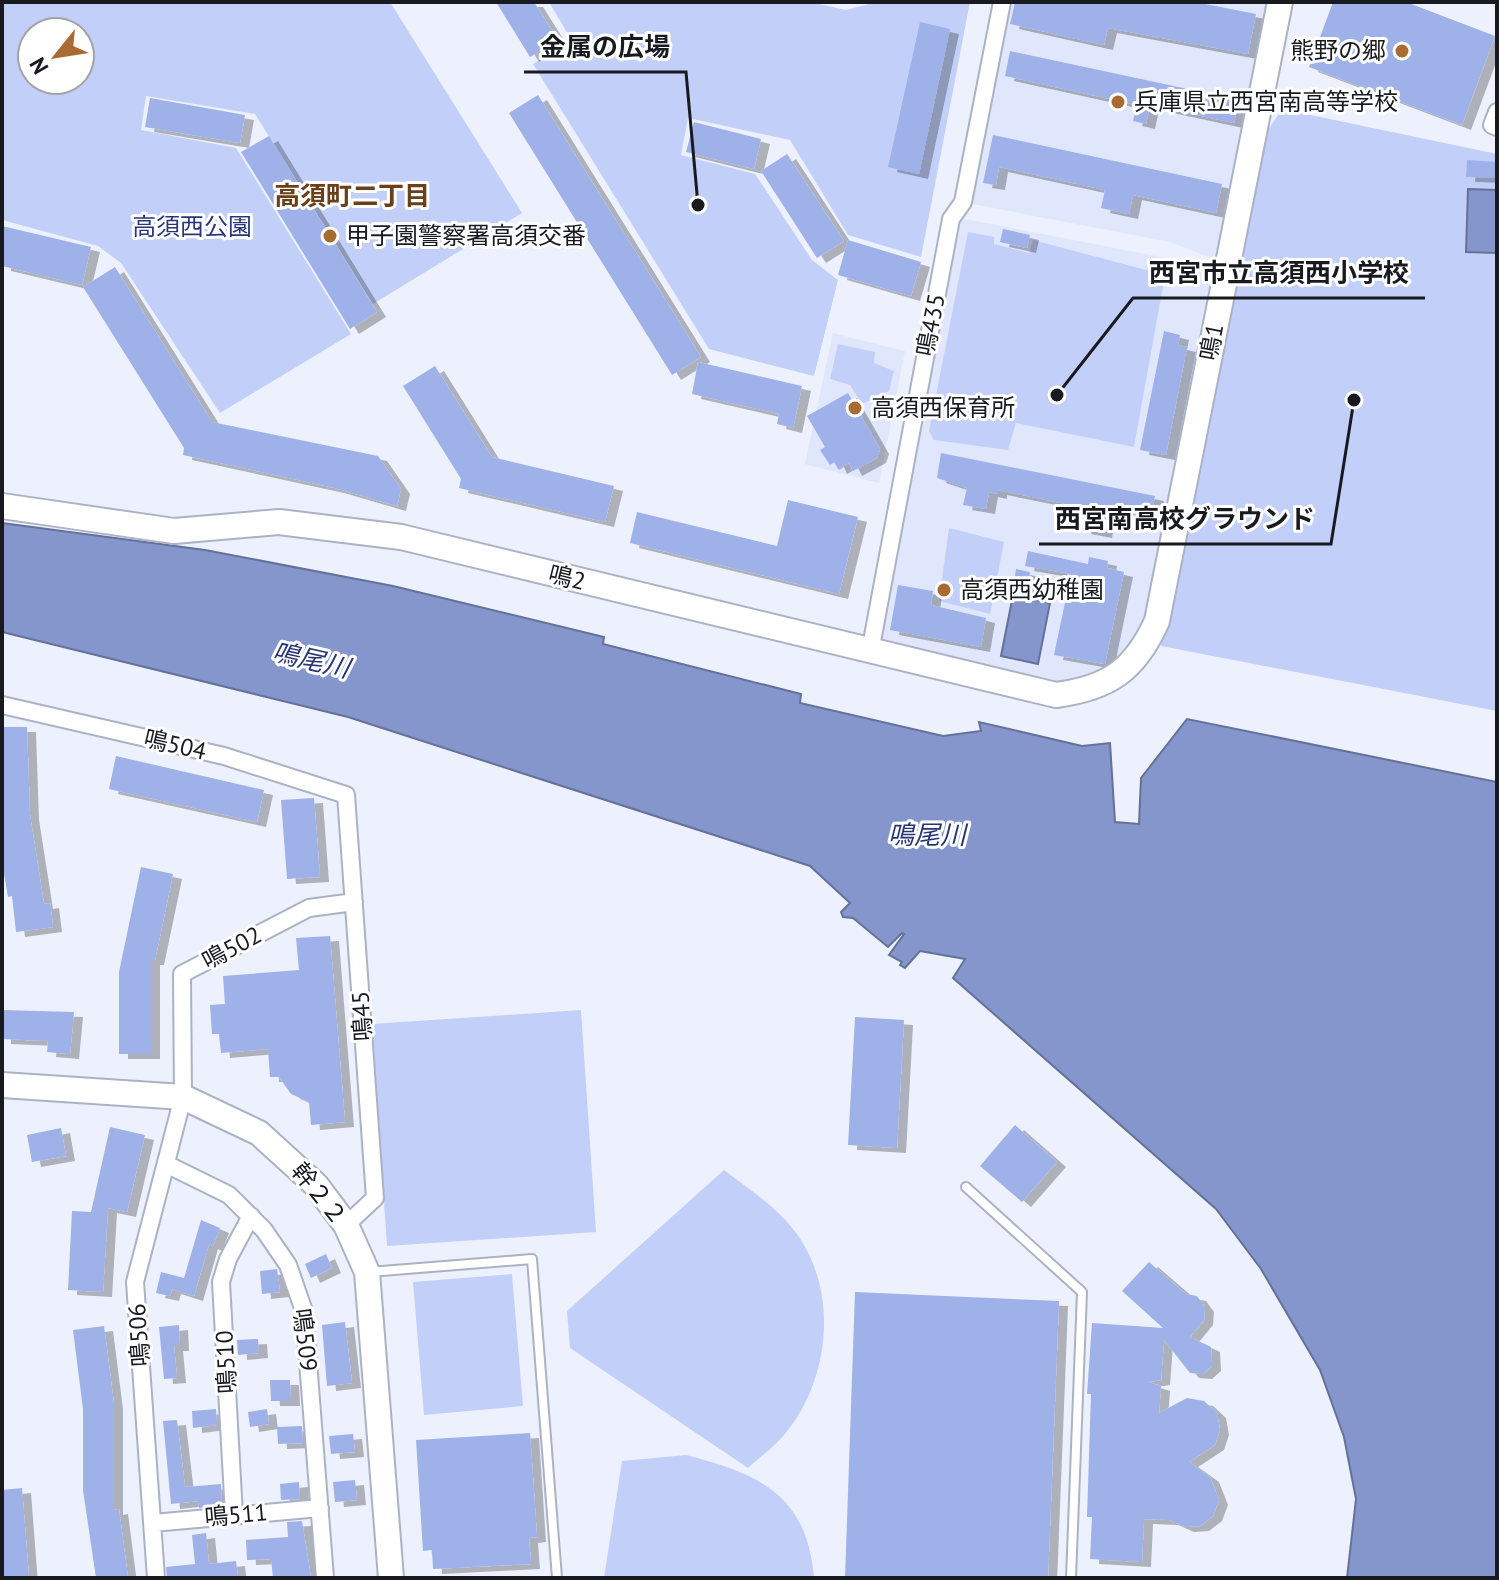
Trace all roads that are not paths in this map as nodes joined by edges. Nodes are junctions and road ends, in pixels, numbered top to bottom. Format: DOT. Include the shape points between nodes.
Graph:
graph roads {
  1 [pos="1002,2"];
  2 [pos="1280,2"];
  3 [pos="1497,112"];
  4 [pos="1497,127"];
  5 [pos="2,506"];
  6 [pos="870,652"];
  7 [pos="1122,672"];
  8 [pos="2,705"];
  9 [pos="346,795"];
  10 [pos="354,902"];
  11 [pos="2,1085"];
  12 [pos="183,1097"];
  13 [pos="166,1164"];
  14 [pos="966,1187"];
  15 [pos="251,1216"];
  16 [pos="346,1225"];
  17 [pos="367,1272"];
  18 [pos="320,1508"];
  19 [pos="234,1515"];
  20 [pos="153,1523"];
  21 [pos="156,1578"];
  22 [pos="325,1578"];
  23 [pos="391,1578"];
  24 [pos="557,1578"];
  25 [pos="1071,1578"];
  1 -- 6 [label="street, 鳴435" via="963,202 951,219"];
  2 -- 7 [label="street, 鳴1" via="1157,621 1145,647"];
  3 -- 4 [label="street" via="1492,125"];
  5 -- 6 [label="street, 鳴2" via="174,531 279,522 401,537"];
  6 -- 7 [label="street, 鳴2" via="1056,695 1091,690"];
  8 -- 9 [label="street, 鳴504" via="224,756"];
  9 -- 10 [label="street, 鳴45"];
  10 -- 12 [label="street, 鳴502" via="309,908 182,974"];
  10 -- 16 [label="street, 鳴45" via="375,1198"];
  11 -- 12 [label="street, 幹２２"];
  12 -- 13 [label="street, 鳴506"];
  12 -- 16 [label="street, 幹２２" via="259,1133 316,1185"];
  13 -- 15 [label="street, 鳴509" via="229,1195"];
  13 -- 20 [label="street, 鳴506" via="135,1282"];
  14 -- 25 [label="lane" via="1082,1292"];
  15 -- 18 [label="street, 鳴509" via="288,1265 304,1311"];
  15 -- 19 [label="street, 鳴510" via="221,1282"];
  16 -- 17 [label="street, 幹２２"];
  17 -- 23 [label="street, 幹２２"];
  17 -- 24 [label="lane" via="532,1259"];
  18 -- 19 [label="street, 鳴511"];
  18 -- 22 [label="street, 鳴509"];
  19 -- 20 [label="street, 鳴511"];
  20 -- 21 [label="street, 鳴506"];
}
